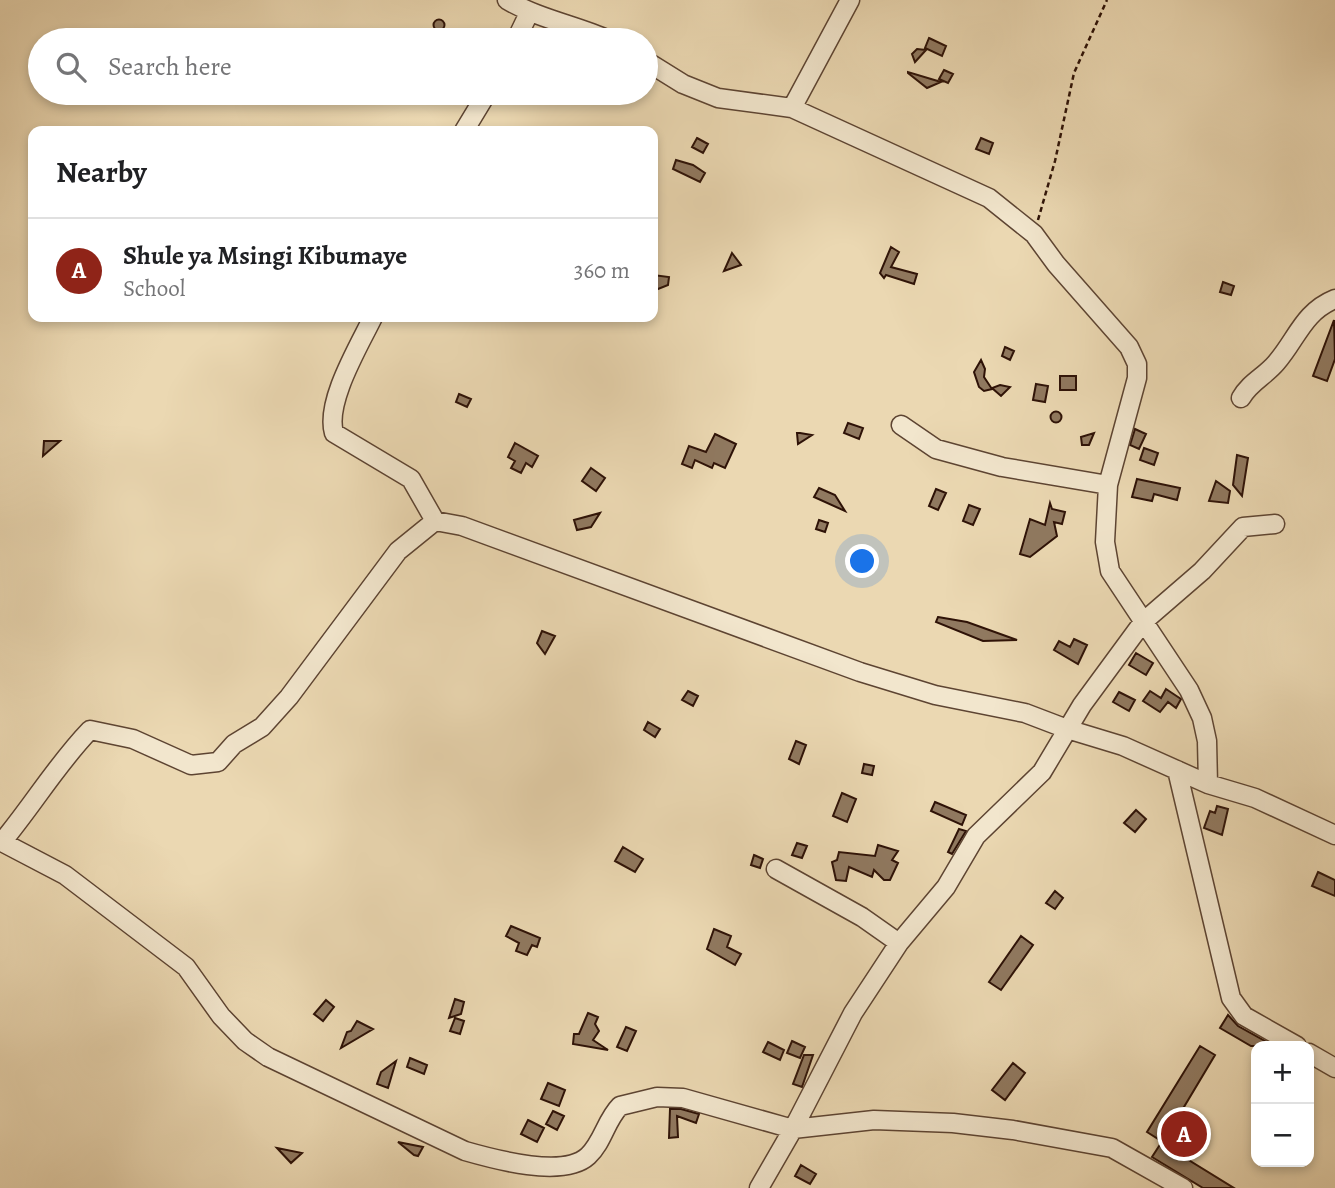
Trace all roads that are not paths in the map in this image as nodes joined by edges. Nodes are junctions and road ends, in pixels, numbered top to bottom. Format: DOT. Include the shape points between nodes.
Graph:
graph roads {
  1 [pos="507,0"];
  2 [pos="850,0"];
  3 [pos="529,13"];
  4 [pos="522,28"];
  5 [pos="582,28"];
  6 [pos="658,68"];
  7 [pos="480,105"];
  8 [pos="792,108"];
  9 [pos="467,126"];
  10 [pos="1335,299"];
  11 [pos="371,322"];
  12 [pos="1241,398"];
  13 [pos="901,425"];
  14 [pos="1108,485"];
  15 [pos="436,521"];
  16 [pos="1275,524"];
  17 [pos="1143,622"];
  18 [pos="1067,729"];
  19 [pos="1177,770"];
  20 [pos="1208,784"];
  21 [pos="1335,835"];
  22 [pos="1,841"];
  23 [pos="776,869"];
  24 [pos="898,943"];
  25 [pos="1288,1041"];
  26 [pos="1314,1056"];
  27 [pos="1335,1068"];
  28 [pos="793,1129"];
  29 [pos="759,1188"];
  30 [pos="1183,1188"];
  1 -- 3 [label="street"];
  2 -- 8 [label="street"];
  3 -- 4 [label="street"];
  3 -- 5 [label="street"];
  6 -- 8 [label="street" via="718,98"];
  7 -- 9 [label="street"];
  8 -- 14 [label="street" via="989,198 1034,234 1129,346 1138,364 1137,378"];
  10 -- 12 [label="street" via="1304,318 1275,365 1249,384"];
  11 -- 15 [label="street" via="333,406 331,424 334,433 411,479"];
  13 -- 14 [label="street" via="936,449 1002,467"];
  14 -- 17 [label="street" via="1105,542 1110,572"];
  15 -- 18 [label="street" via="462,526 860,672 934,695 1025,713"];
  15 -- 22 [label="street" via="398,551 262,727 234,744 218,761 191,765 133,739 90,730"];
  16 -- 17 [label="street" via="1243,527 1194,579"];
  17 -- 18 [label="street"];
  17 -- 20 [label="street" via="1189,690 1202,718"];
  18 -- 19 [label="street" via="1123,746"];
  18 -- 24 [label="street" via="1042,772 989,820 946,887"];
  19 -- 20 [label="street"];
  19 -- 25 [label="street" via="1231,998 1244,1016"];
  20 -- 21 [label="street" via="1255,798"];
  22 -- 28 [label="street" via="65,875 186,967 221,1016 268,1057 465,1151 520,1164 570,1164 586,1158 620,1106 657,1097 682,1098"];
  23 -- 24 [label="street" via="862,917"];
  24 -- 28 [label="street" via="853,1013"];
  26 -- 27 [label="street"];
  28 -- 29 [label="street"];
  28 -- 30 [label="street" via="874,1120 1013,1130 1112,1148"];
}
